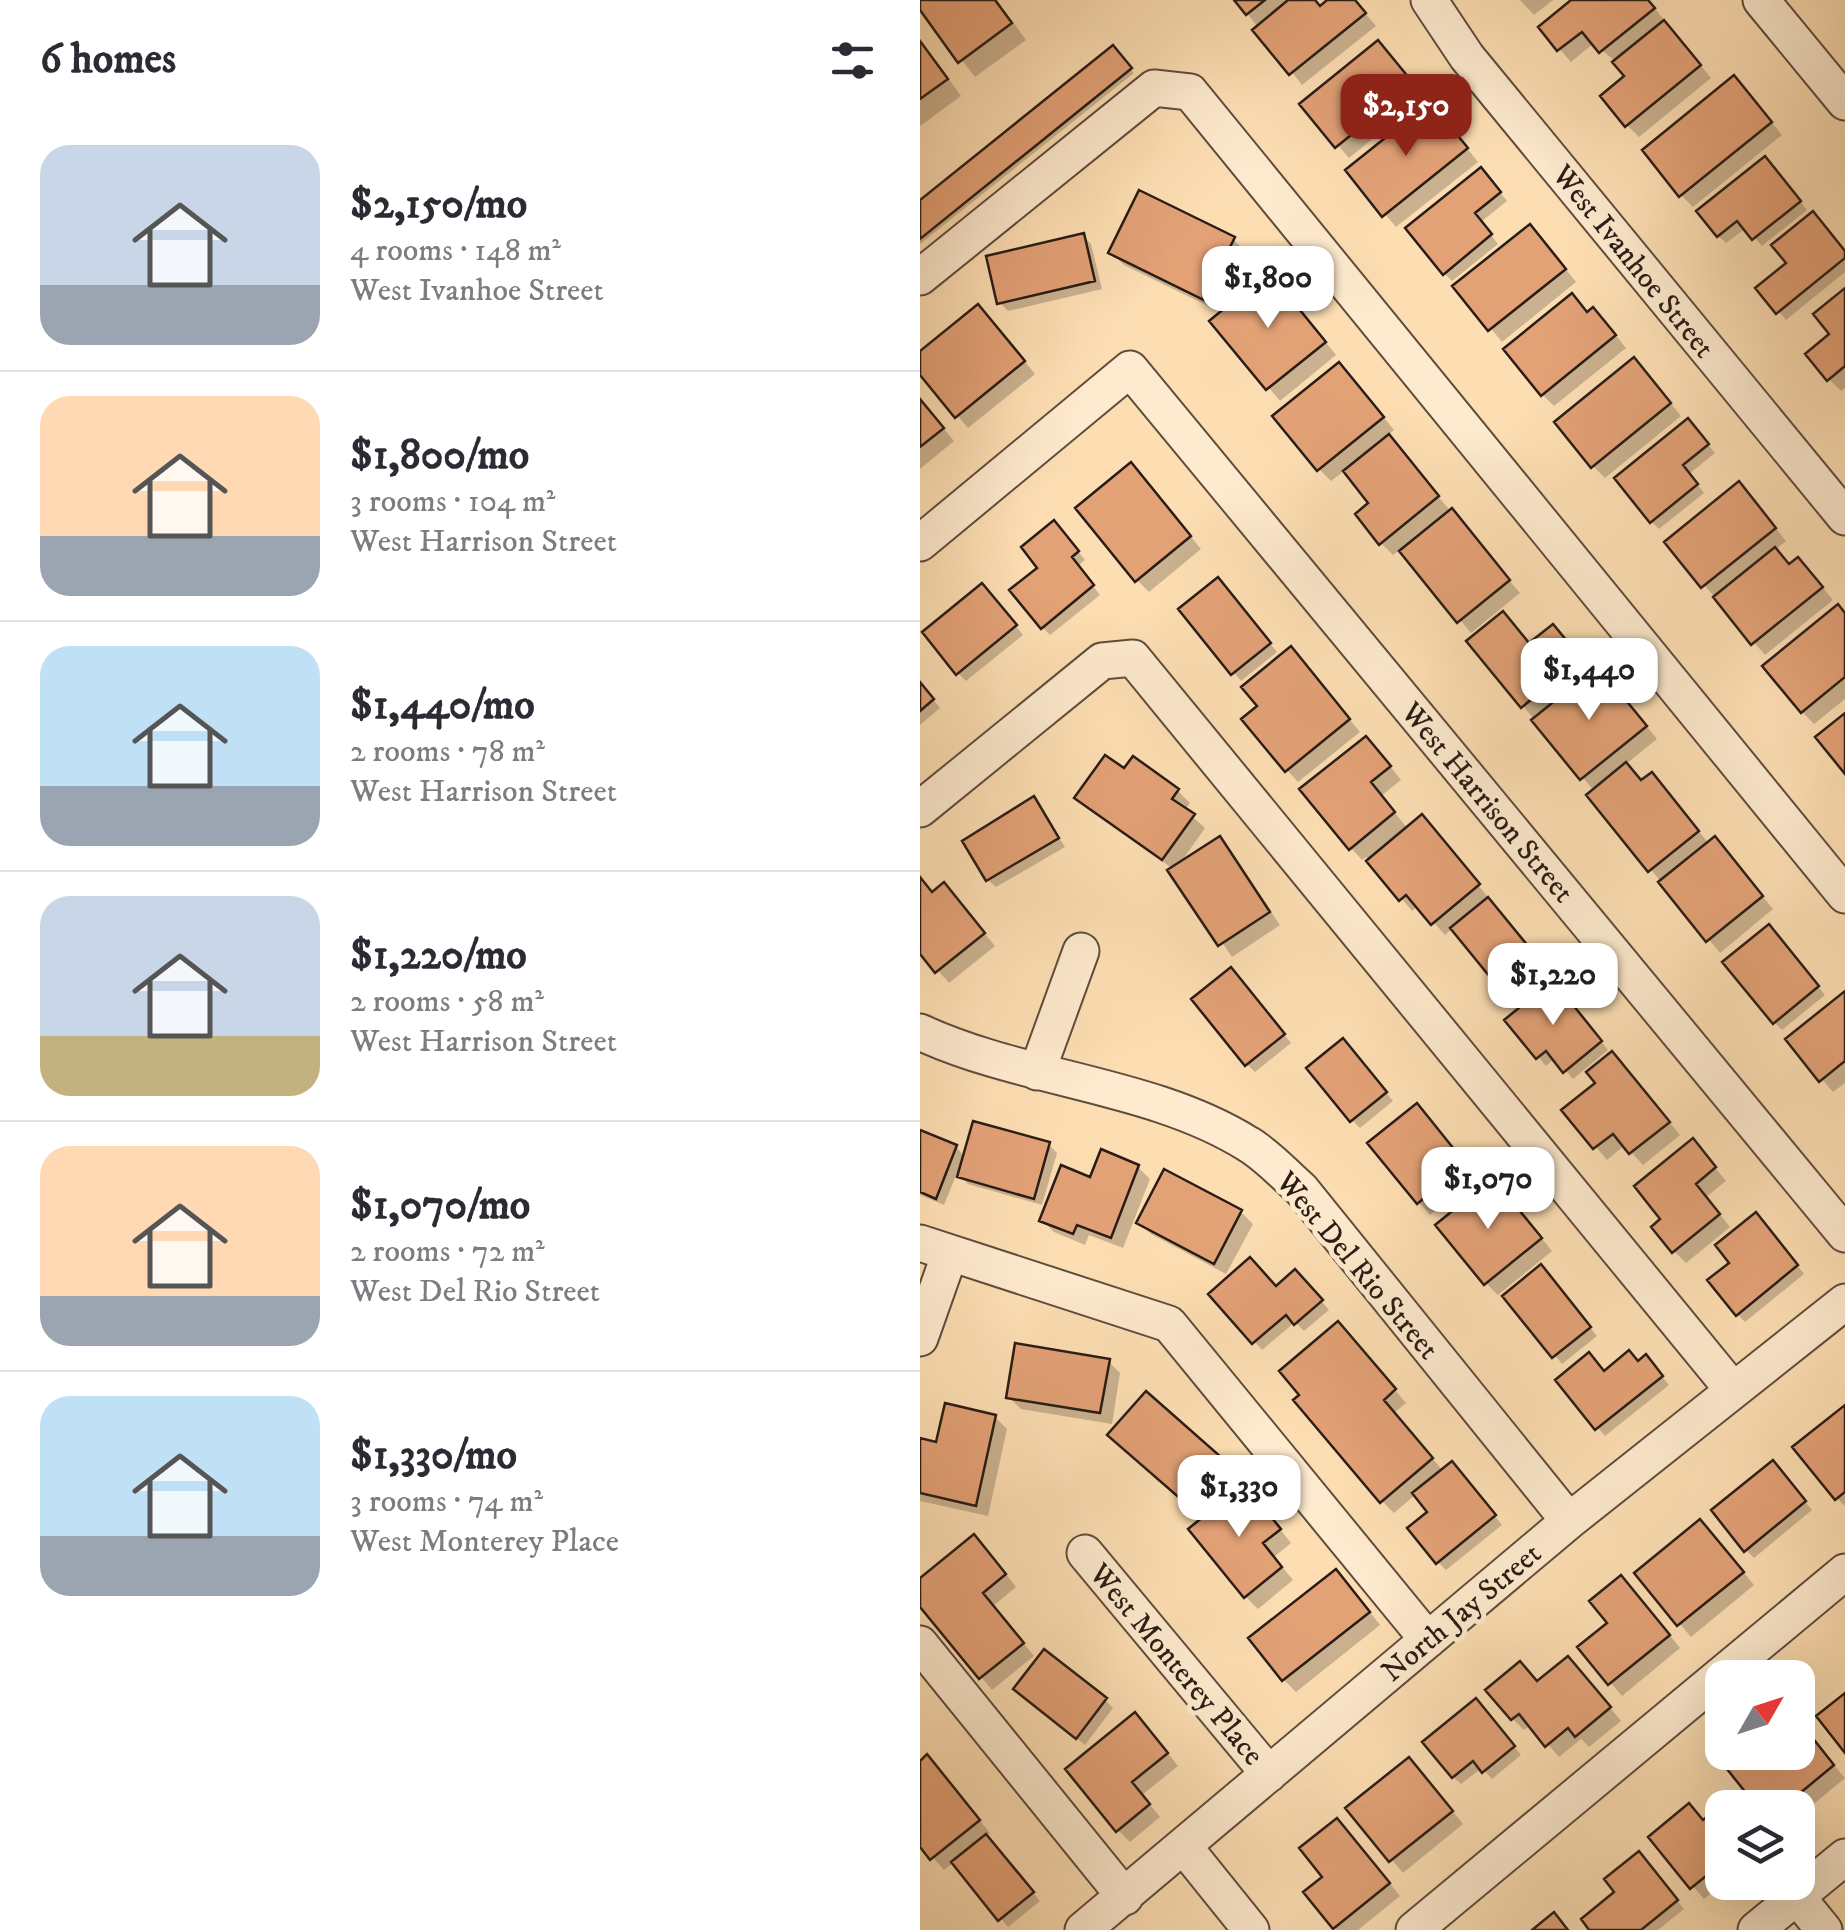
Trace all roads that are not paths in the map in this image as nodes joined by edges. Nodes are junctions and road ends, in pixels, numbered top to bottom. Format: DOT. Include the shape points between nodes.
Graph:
graph roads {
  1 [pos="1429,0"];
  2 [pos="1762,0"];
  3 [pos="1845,102"];
  4 [pos="920,277"];
  5 [pos="1845,517"];
  6 [pos="920,542"];
  7 [pos="920,809"];
  8 [pos="1845,895"];
  9 [pos="1081,951"];
  10 [pos="920,1032"];
  11 [pos="1037,1072"];
  12 [pos="1845,1234"];
  13 [pos="935,1248"];
  14 [pos="1845,1302"];
  15 [pos="920,1338"];
  16 [pos="1734,1390"];
  17 [pos="1570,1521"];
  18 [pos="1085,1554"];
  19 [pos="1845,1572"];
  20 [pos="1428,1640"];
  21 [pos="920,1644"];
  22 [pos="1269,1774"];
  23 [pos="1185,1848"];
  24 [pos="1845,1857"];
  25 [pos="1815,1882"];
  26 [pos="1124,1896"];
  27 [pos="1793,1900"];
  28 [pos="1799,1900"];
  29 [pos="1083,1930"];
  30 [pos="1252,1930"];
  31 [pos="1414,1930"];
  32 [pos="1756,1930"];
  33 [pos="1824,1930"];
  1 -- 5 [label="street, West Ivanhoe Street"];
  2 -- 3 [label="street"];
  4 -- 8 [label="street" via="1154,88 1190,92"];
  6 -- 12 [label="street, West Harrison Street" via="1130,369"];
  7 -- 16 [label="street" via="1102,661 1133,658"];
  9 -- 11 [label="street"];
  10 -- 11 [label="street, West Del Rio Street"];
  11 -- 17 [label="street, West Del Rio Street" via="1170,1110 1248,1144 1301,1189"];
  13 -- 15 [label="street"];
  13 -- 20 [label="street" via="1169,1324"];
  14 -- 16 [label="street, North Jay Street"];
  16 -- 17 [label="street, North Jay Street"];
  17 -- 20 [label="street, North Jay Street"];
  18 -- 22 [label="street, West Monterey Place"];
  19 -- 31 [label="street"];
  20 -- 22 [label="street, North Jay Street"];
  21 -- 26 [label="street"];
  22 -- 23 [label="street, North Jay Street"];
  23 -- 26 [label="street, North Jay Street"];
  23 -- 30 [label="street"];
  24 -- 25 [label="street"];
  26 -- 29 [label="street, North Jay Street"];
  27 -- 32 [label="street"];
  28 -- 33 [label="street"];
}
